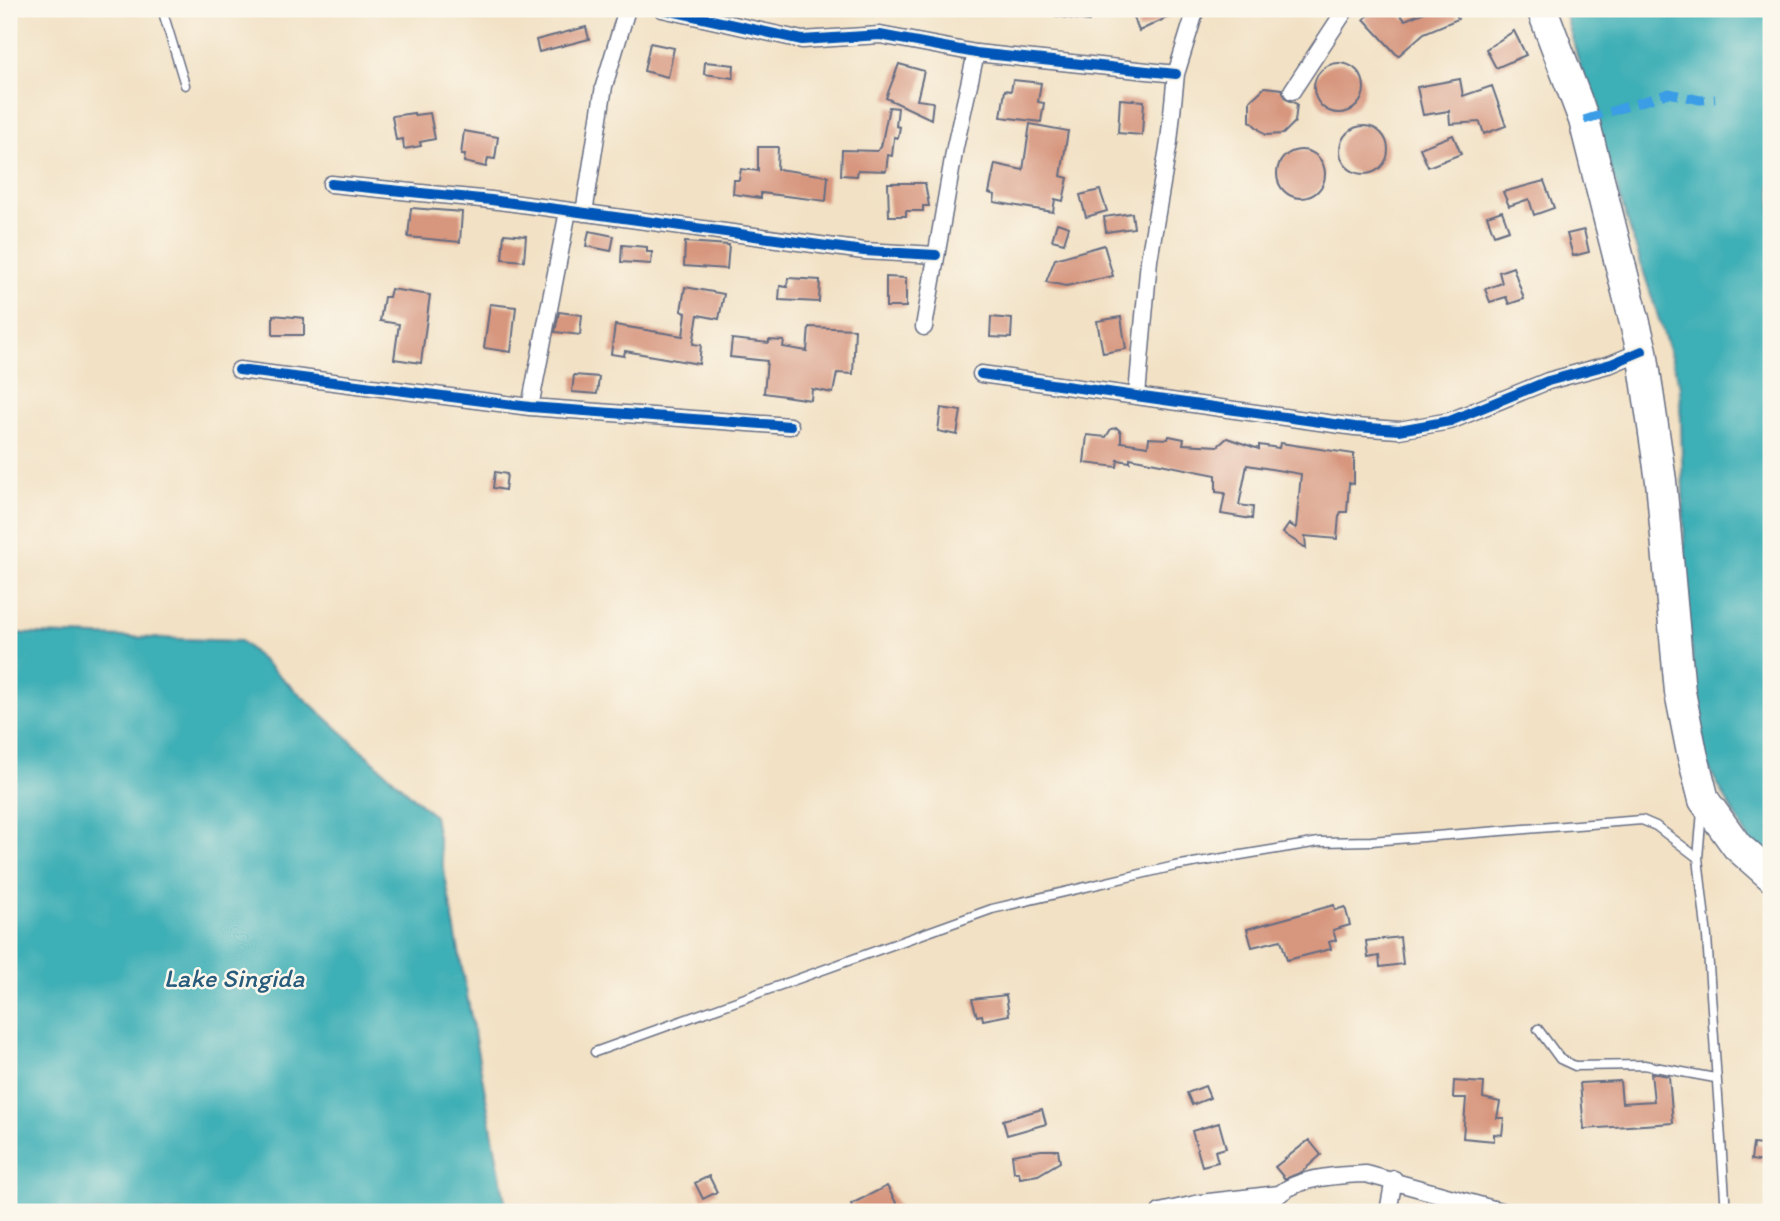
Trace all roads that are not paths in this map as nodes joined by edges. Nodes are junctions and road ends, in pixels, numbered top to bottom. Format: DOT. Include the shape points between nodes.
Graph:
graph roads {
  1 [pos="162,9"];
  2 [pos="627,9"];
  3 [pos="662,9"];
  4 [pos="1196,9"];
  5 [pos="1346,9"];
  6 [pos="1542,9"];
  7 [pos="976,53"];
  8 [pos="1176,74"];
  9 [pos="185,85"];
  10 [pos="1292,91"];
  11 [pos="331,184"];
  12 [pos="576,212"];
  13 [pos="936,255"];
  14 [pos="925,327"];
  15 [pos="1642,351"];
  16 [pos="239,370"];
  17 [pos="981,374"];
  18 [pos="1137,395"];
  19 [pos="530,407"];
  20 [pos="790,426"];
  21 [pos="1704,800"];
  22 [pos="1698,858"];
  23 [pos="1771,876"];
  24 [pos="1538,1029"];
  25 [pos="595,1052"];
  26 [pos="1714,1078"];
  27 [pos="1394,1179"];
  28 [pos="1279,1194"];
  29 [pos="1160,1212"];
  30 [pos="1268,1212"];
  31 [pos="1388,1212"];
  32 [pos="1504,1212"];
  33 [pos="1726,1212"];
  1 -- 9 [label="lane"];
  2 -- 12 [label="street" via="604,86"];
  3 -- 7 [label="street" via="802,40 880,35"];
  4 -- 8 [label="street"];
  5 -- 10 [label="street"];
  6 -- 15 [label="highway" via="1584,120"];
  7 -- 8 [label="street"];
  7 -- 13 [label="street"];
  8 -- 18 [label="street" via="1149,260"];
  11 -- 12 [label="street"];
  12 -- 13 [label="street" via="828,247"];
  12 -- 19 [label="street"];
  13 -- 14 [label="street"];
  15 -- 18 [label="street" via="1423,428 1355,427"];
  15 -- 21 [label="highway" via="1661,481 1680,692"];
  16 -- 19 [label="street"];
  17 -- 18 [label="street"];
  19 -- 20 [label="street"];
  21 -- 22 [label="lane"];
  21 -- 23 [label="highway" via="1737,846"];
  22 -- 25 [label="lane" via="1642,820 1318,842 1223,856 992,909"];
  22 -- 26 [label="lane"];
  24 -- 26 [label="lane" via="1560,1059 1575,1066 1644,1065"];
  26 -- 33 [label="lane"];
  27 -- 28 [label="street" via="1343,1175"];
  27 -- 31 [label="street"];
  27 -- 32 [label="street"];
  28 -- 29 [label="street"];
  28 -- 30 [label="street"];
}
